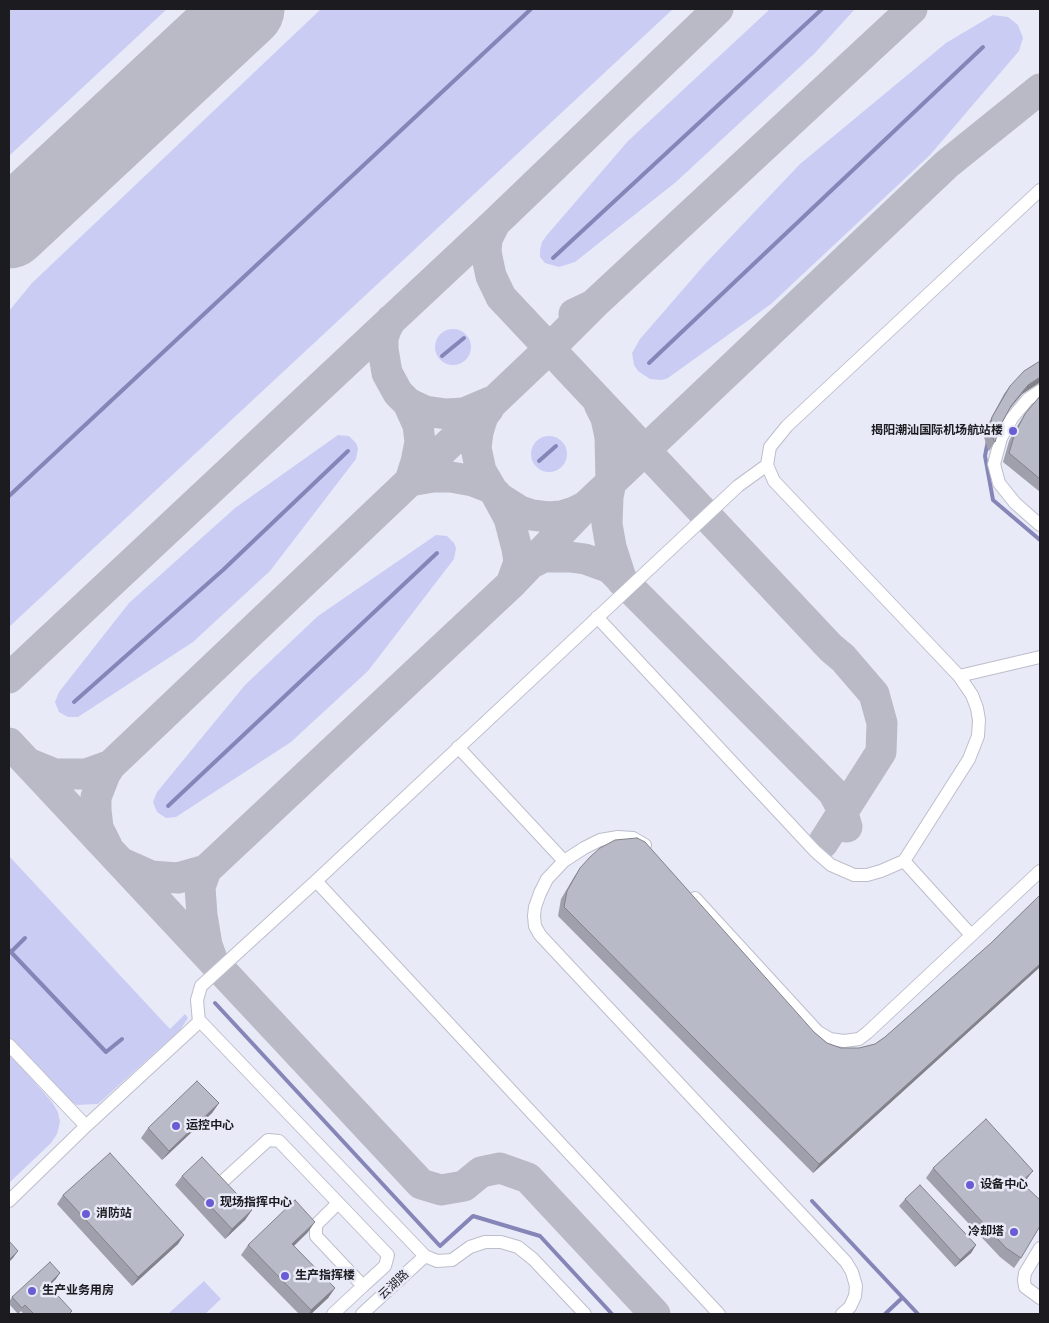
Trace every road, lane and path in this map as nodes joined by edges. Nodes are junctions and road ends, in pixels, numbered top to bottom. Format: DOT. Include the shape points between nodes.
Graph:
graph roads {
  1 [pos="1040,190"];
  2 [pos="1040,391"];
  3 [pos="767,465"];
  4 [pos="1040,525"];
  5 [pos="597,618"];
  6 [pos="1040,657"];
  7 [pos="959,676"];
  8 [pos="458,747"];
  9 [pos="651,851"];
  10 [pos="564,861"];
  11 [pos="904,861"];
  12 [pos="1040,871"];
  13 [pos="316,881"];
  14 [pos="684,887"];
  15 [pos="970,935"];
  16 [pos="199,1022"];
  17 [pos="9,1045"];
  18 [pos="86,1126"];
  19 [pos="222,1182"];
  20 [pos="9,1201"];
  21 [pos="338,1203"];
  22 [pos="1040,1248"];
  23 [pos="425,1256"];
  24 [pos="363,1286"];
  25 [pos="1040,1298"];
  26 [pos="333,1314"];
  27 [pos="362,1314"];
  28 [pos="585,1314"];
  29 [pos="719,1314"];
  30 [pos="842,1314"];
  1 -- 3 [label="lane" via="787,426 770,447"];
  2 -- 4 [label="lane" via="1012,418 1001,438 994,464 999,483 1015,503"];
  3 -- 5 [label="lane" via="738,486"];
  3 -- 7 [label="lane" via="774,481"];
  5 -- 8 [label="lane"];
  5 -- 11 [label="lane" via="830,865 854,875 867,875"];
  6 -- 7 [label="lane"];
  7 -- 11 [label="lane" via="977,708 979,720 975,746"];
  8 -- 10 [label="lane"];
  8 -- 13 [label="lane"];
  9 -- 10 [label="lane" via="634,838 618,837 592,844"];
  10 -- 30 [label="lane" via="548,879 535,907 535,926 540,935 846,1262 856,1286 850,1307"];
  11 -- 15 [label="lane"];
  12 -- 15 [label="lane"];
  13 -- 16 [label="lane" via="201,986 197,1000"];
  13 -- 29 [label="lane"];
  14 -- 15 [label="lane" via="818,1032 830,1040 859,1039"];
  16 -- 18 [label="lane"];
  16 -- 23 [label="lane"];
  17 -- 18 [label="lane"];
  18 -- 20 [label="lane"];
  19 -- 21 [label="lane" via="268,1140 279,1141"];
  21 -- 24 [label="lane" via="316,1225 316,1236"];
  21 -- 24 [label="lane" via="388,1255 386,1266"];
  22 -- 25 [label="lane" via="1024,1280 1025,1287"];
  23 -- 27 [label="lane, 云湖路"];
  23 -- 28 [label="lane" via="437,1261 452,1260 470,1247 485,1242 518,1247"];
  24 -- 26 [label="lane"];
}
